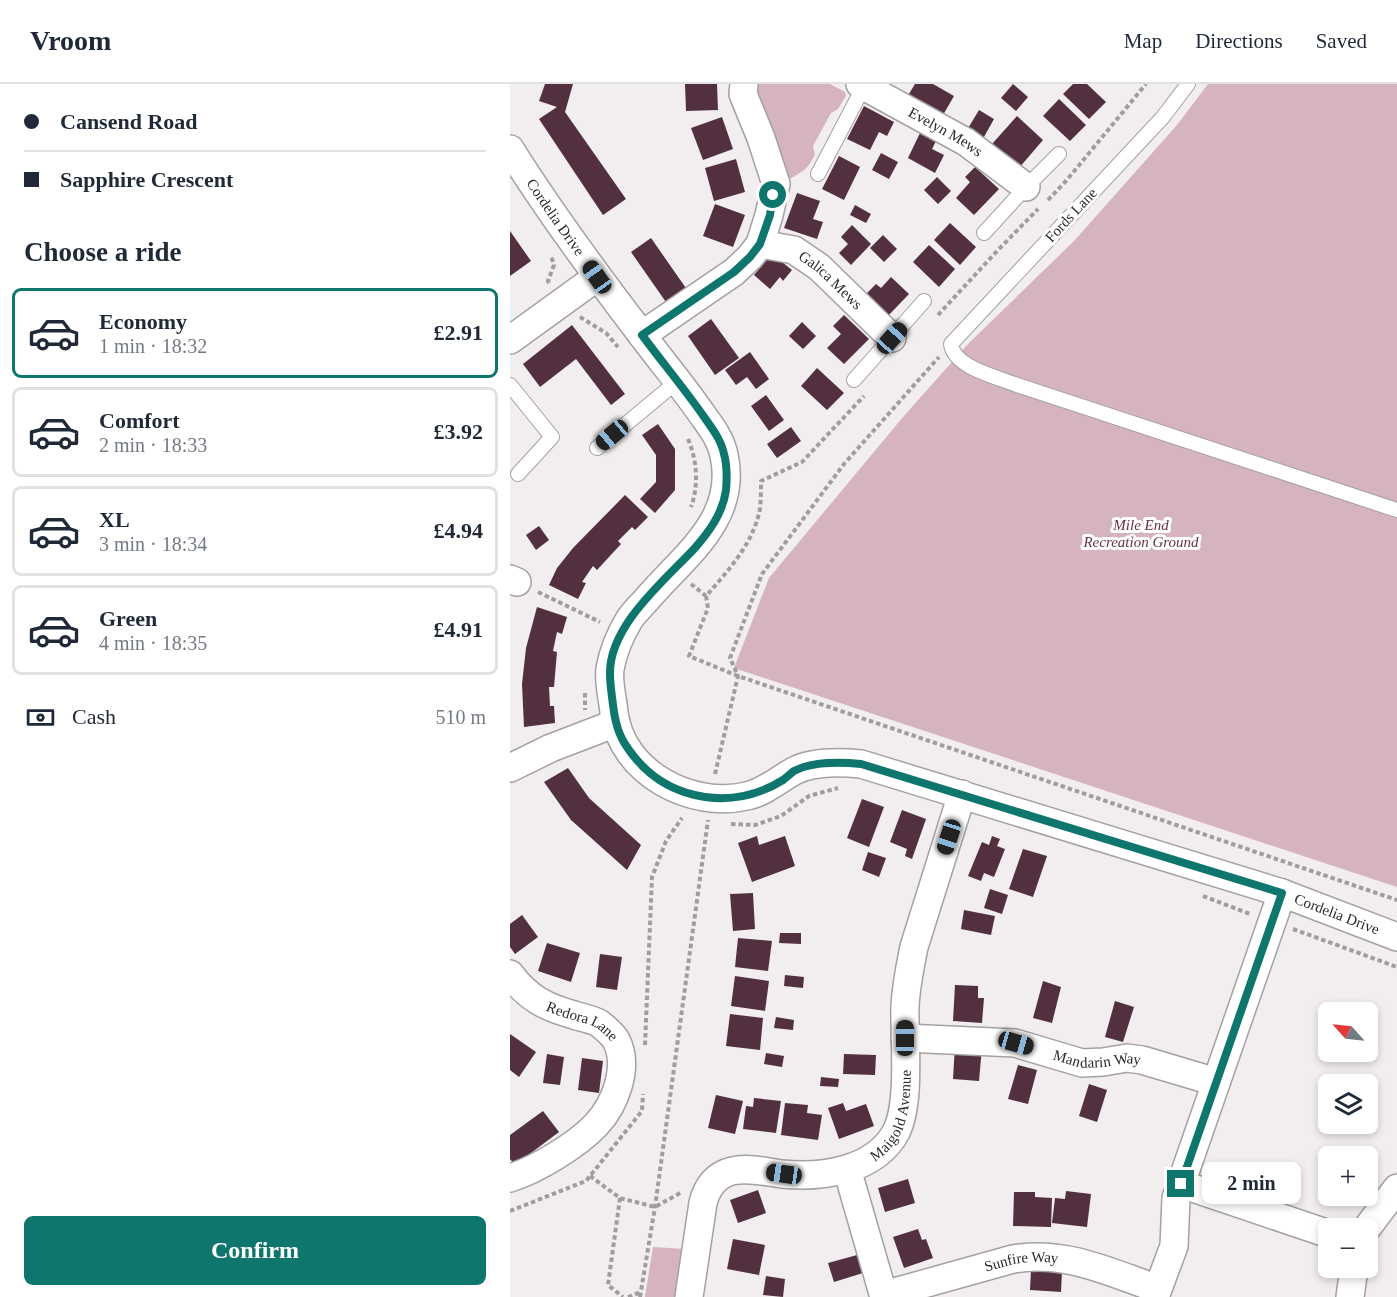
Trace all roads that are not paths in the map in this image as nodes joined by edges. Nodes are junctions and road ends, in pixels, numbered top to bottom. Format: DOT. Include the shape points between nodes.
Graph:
graph roads {
  1 [pos="744,84"];
  2 [pos="1188,84"];
  3 [pos="862,85"];
  4 [pos="510,149"];
  5 [pos="1059,154"];
  6 [pos="818,174"];
  7 [pos="1026,187"];
  8 [pos="984,233"];
  9 [pos="760,244"];
  10 [pos="597,277"];
  11 [pos="924,301"];
  12 [pos="892,338"];
  13 [pos="510,340"];
  14 [pos="632,343"];
  15 [pos="679,380"];
  16 [pos="854,380"];
  17 [pos="510,385"];
  18 [pos="597,448"];
  19 [pos="518,474"];
  20 [pos="1397,510"];
  21 [pos="603,727"];
  22 [pos="510,768"];
  23 [pos="962,794"];
  24 [pos="1282,893"];
  25 [pos="1397,937"];
  26 [pos="510,974"];
  27 [pos="905,1038"];
  28 [pos="1216,1082"];
  29 [pos="847,1169"];
  30 [pos="510,1178"];
  31 [pos="1181,1184"];
  32 [pos="1397,1188"];
  33 [pos="1374,1218"];
  34 [pos="1318,1230"];
  35 [pos="1353,1278"];
  36 [pos="1157,1293"];
  37 [pos="884,1296"];
  38 [pos="689,1297"];
  39 [pos="1350,1297"];
  1 -- 9 [label="street" via="743,94 776,184"];
  2 -- 20 [label="lane, Fords Lane" via="1163,117 951,344 951,351 967,366 1017,385"];
  3 -- 6 [label="lane"];
  3 -- 7 [label="street, Evelyn Mews" via="966,142"];
  4 -- 10 [label="street, Cordelia Drive"];
  5 -- 7 [label="lane"];
  7 -- 8 [label="lane"];
  9 -- 12 [label="street, Galica Mews" via="794,250 819,267"];
  9 -- 14 [label="street" via="734,272"];
  10 -- 13 [label="street"];
  10 -- 14 [label="street, Cordelia Drive"];
  11 -- 12 [label="lane"];
  12 -- 16 [label="lane"];
  14 -- 15 [label="street, Cordelia Drive"];
  15 -- 18 [label="lane"];
  15 -- 21 [label="street, Cordelia Drive" via="717,436 724,454 726,492 720,513 705,536 630,619 615,648"];
  17 -- 19 [label="lane" via="552,437"];
  21 -- 22 [label="street"];
  21 -- 23 [label="street, Cordelia Drive" via="621,738 647,772 679,790 706,814 729,799 750,796 794,771 816,765 842,763 879,769"];
  23 -- 24 [label="street, Cordelia Drive"];
  23 -- 27 [label="street, Maigold Avenue" via="914,947 905,1006"];
  24 -- 25 [label="street, Cordelia Drive"];
  24 -- 28 [label="street"];
  26 -- 30 [label="street, Redora Lane" via="522,990 549,1008 597,1022 616,1039 622,1060 620,1081 597,1124 576,1143"];
  27 -- 28 [label="street, Mandarin Way" via="1016,1043 1082,1063 1128,1058"];
  27 -- 29 [label="street, Maigold Avenue" via="901,1121 883,1149"];
  28 -- 31 [label="street"];
  29 -- 37 [label="street"];
  29 -- 38 [label="street, Maigold Avenue" via="807,1174 735,1170 719,1177 706,1192 703,1203"];
  31 -- 34 [label="street"];
  31 -- 36 [label="street" via="1176,1198 1174,1246"];
  32 -- 33 [label="street"];
  35 -- 39 [label="street"];
  36 -- 37 [label="street, Sunfire Way" via="1066,1258 1030,1256"];
}
